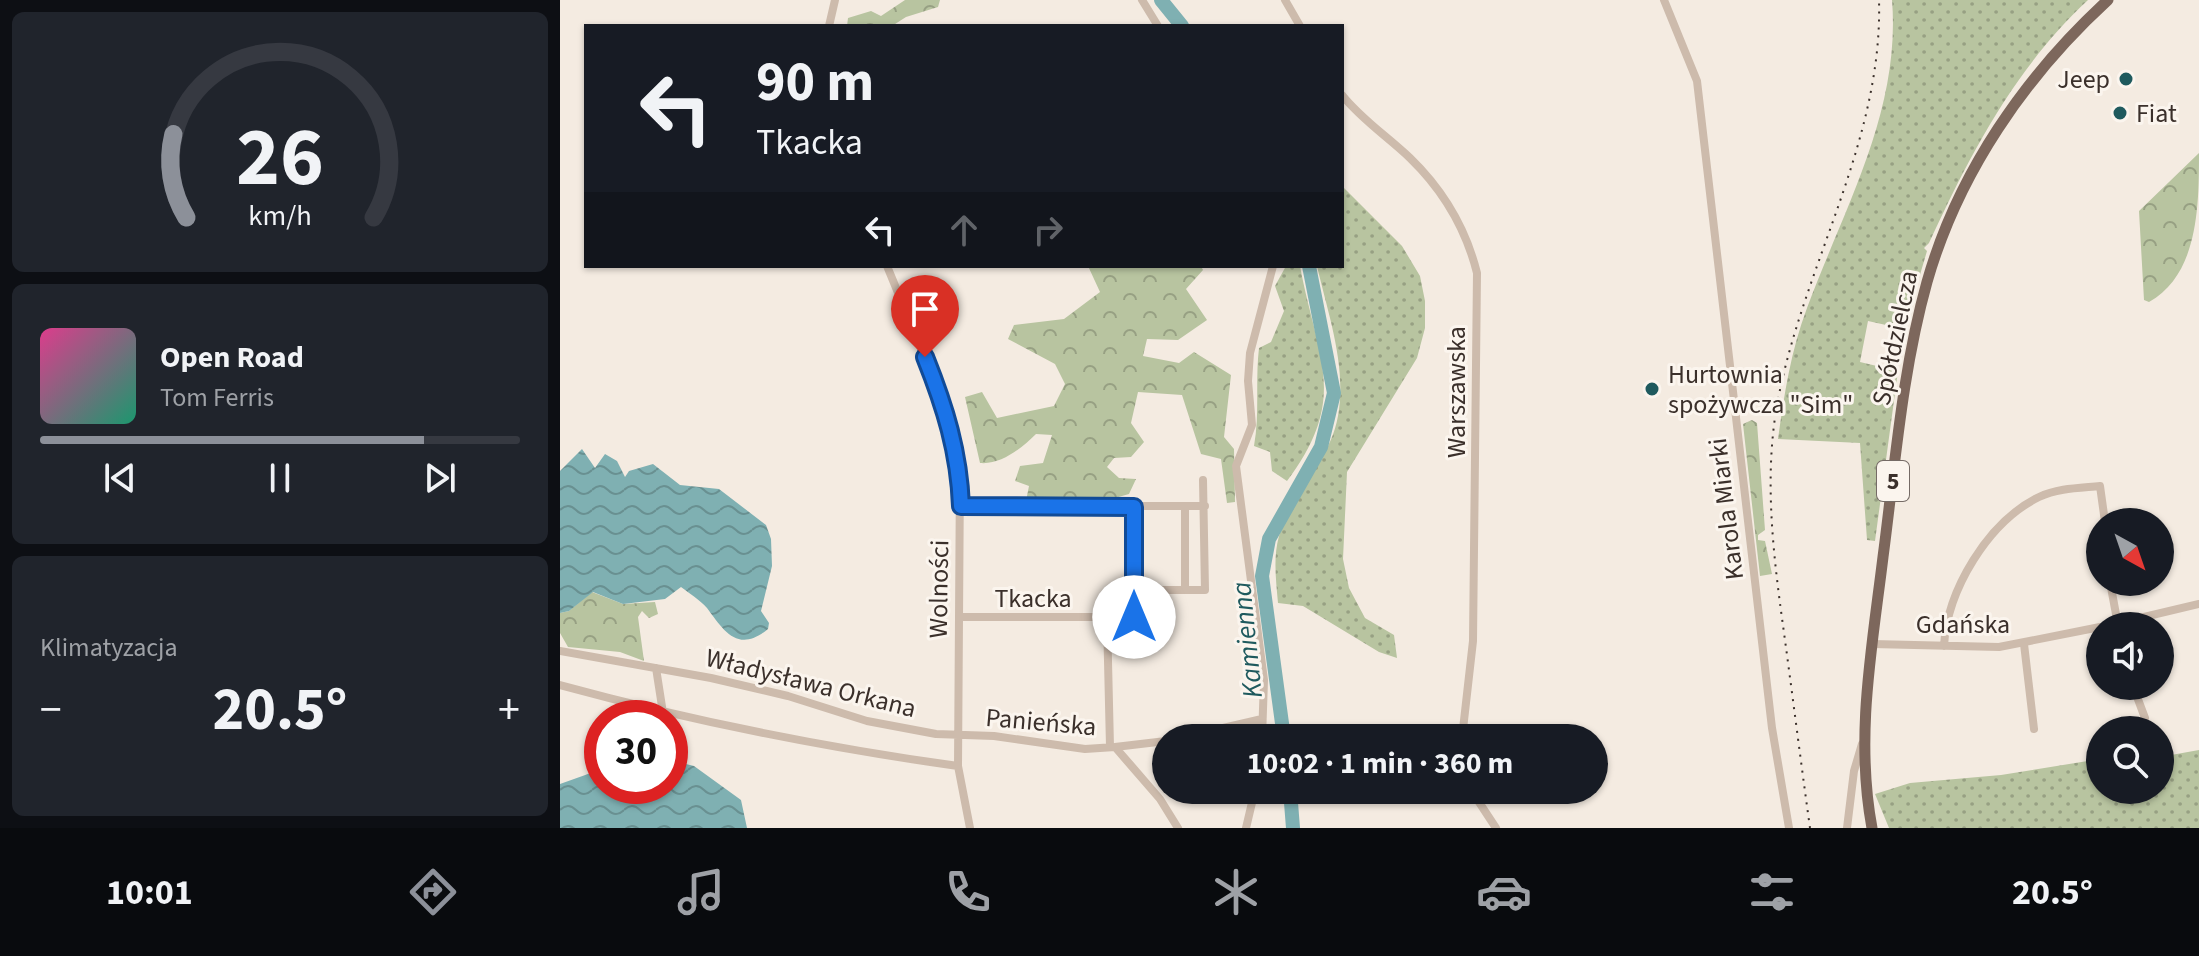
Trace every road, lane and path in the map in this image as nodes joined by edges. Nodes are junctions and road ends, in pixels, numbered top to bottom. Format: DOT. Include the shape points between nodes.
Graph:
graph roads {
  1 [pos="835,0"];
  2 [pos="1142,0"];
  3 [pos="1285,0"];
  4 [pos="1664,0"];
  5 [pos="2108,0"];
  6 [pos="829,24"];
  7 [pos="1157,24"];
  8 [pos="1299,24"];
  9 [pos="1344,98"];
  10 [pos="888,268"];
  11 [pos="1272,268"];
  12 [pos="1203,480"];
  13 [pos="961,506"];
  14 [pos="1185,506"];
  15 [pos="1205,506"];
  16 [pos="1134,507"];
  17 [pos="2103,508"];
  18 [pos="1134,590"];
  19 [pos="1185,590"];
  20 [pos="2199,604"];
  21 [pos="2168,612"];
  22 [pos="959,617"];
  23 [pos="1107,618"];
  24 [pos="2086,631"];
  25 [pos="1872,644"];
  26 [pos="2024,644"];
  27 [pos="1944,646"];
  28 [pos="560,651"];
  29 [pos="656,668"];
  30 [pos="560,685"];
  31 [pos="615,700"];
  32 [pos="661,700"];
  33 [pos="688,718"];
  34 [pos="1262,719"];
  35 [pos="1240,724"];
  36 [pos="1262,724"];
  37 [pos="1464,724"];
  38 [pos="2034,729"];
  39 [pos="957,735"];
  40 [pos="1864,740"];
  41 [pos="1152,743"];
  42 [pos="1112,747"];
  43 [pos="958,766"];
  44 [pos="1252,804"];
  45 [pos="1480,804"];
  46 [pos="970,828"];
  47 [pos="1178,828"];
  48 [pos="1246,828"];
  49 [pos="1496,828"];
  50 [pos="1789,828"];
  51 [pos="1847,828"];
  52 [pos="1872,828"];
  1 -- 6 [label="street"];
  2 -- 7 [label="street"];
  3 -- 8 [label="street"];
  4 -- 50 [label="street, Karola Miarki" via="1697,81 1772,728"];
  5 -- 25 [label="main road, Spółdzielcza / 5" via="1999,126 1967,181 1937,251 1902,412"];
  9 -- 37 [label="street, Warszawska" via="1410,158 1446,203 1462,227 1477,273 1473,641"];
  10 -- 13 [label="street, Wolności" via="947,412 960,471"];
  11 -- 34 [label="street" via="1250,353 1252,425 1236,466 1264,680"];
  12 -- 15 [label="street"];
  13 -- 16 [label="street"];
  13 -- 22 [label="street, Wolności"];
  14 -- 15 [label="street"];
  14 -- 16 [label="street"];
  14 -- 19 [label="street"];
  15 -- 19 [label="street" via="1205,590"];
  16 -- 18 [label="street, Tkacka"];
  17 -- 27 [label="street" via="2100,486 2065,489 2021,509 1991,537 1970,568"];
  18 -- 19 [label="street"];
  18 -- 23 [label="street, Tkacka" via="1134,617"];
  20 -- 21 [label="street, Gdańska"];
  22 -- 23 [label="street, Tkacka"];
  22 -- 39 [label="street, Wolności"];
  23 -- 42 [label="street, Tkacka"];
  24 -- 26 [label="street, Gdańska"];
  25 -- 27 [label="street, Gdańska"];
  25 -- 40 [label="main road, Spółdzielcza / 5"];
  26 -- 27 [label="street, Gdańska"];
  26 -- 38 [label="street"];
  28 -- 29 [label="street, Władysława Orkana"];
  29 -- 32 [label="street"];
  29 -- 39 [label="street, Władysława Orkana" via="788,696 867,721"];
  30 -- 31 [label="street, Władysława Orkana"];
  33 -- 43 [label="street, Władysława Orkana" via="824,747"];
  34 -- 35 [label="street"];
  34 -- 36 [label="street"];
  39 -- 42 [label="street, Panieńska" via="1085,749"];
  39 -- 43 [label="street, Wolności"];
  40 -- 51 [label="street"];
  40 -- 52 [label="main road, 5"];
  41 -- 42 [label="street"];
  42 -- 47 [label="street, Panieńska" via="1160,799"];
  43 -- 46 [label="street, Wolności"];
  44 -- 48 [label="street"];
  45 -- 49 [label="street"];
}
